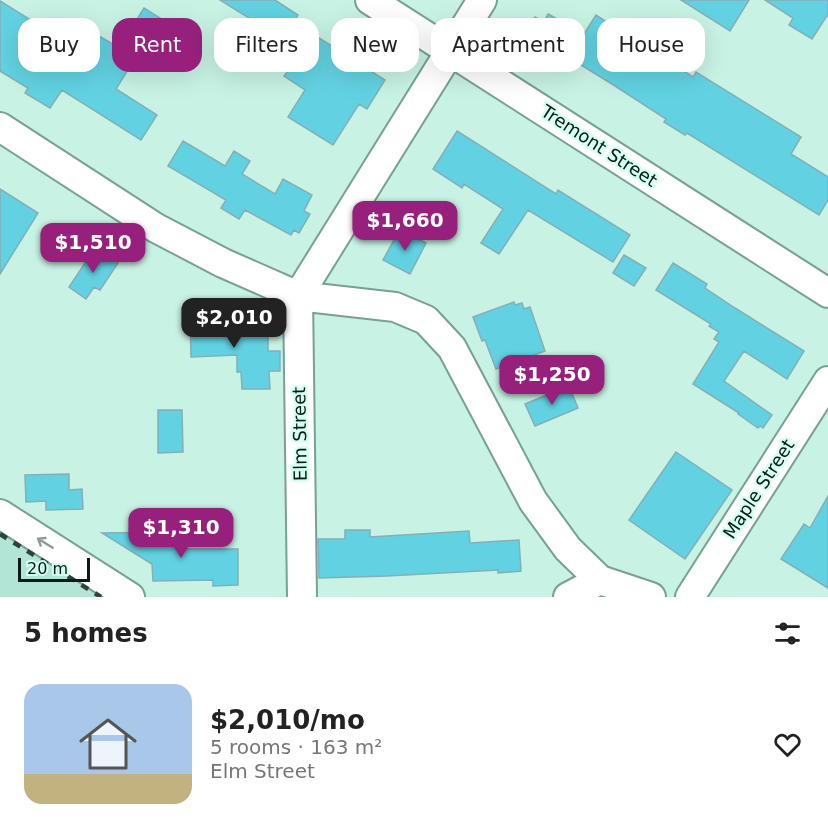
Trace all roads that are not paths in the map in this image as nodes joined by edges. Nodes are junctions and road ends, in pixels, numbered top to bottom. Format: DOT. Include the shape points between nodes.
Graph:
graph roads {
  1 [pos="370,0"];
  2 [pos="482,0"];
  3 [pos="471,18"];
  4 [pos="431,40"];
  5 [pos="438,72"];
  6 [pos="481,72"];
  7 [pos="0,127"];
  8 [pos="828,293"];
  9 [pos="298,296"];
  10 [pos="828,381"];
  11 [pos="0,514"];
  12 [pos="600,580"];
  13 [pos="130,597"];
  14 [pos="302,597"];
  15 [pos="568,597"];
  16 [pos="651,597"];
  17 [pos="690,597"];
  1 -- 4 [label="street, Tremont Street"];
  2 -- 3 [label="street"];
  5 -- 9 [label="street"];
  6 -- 8 [label="street, Tremont Street"];
  7 -- 9 [label="street" via="156,228"];
  9 -- 12 [label="street" via="395,307 426,320 452,348 533,501 568,549"];
  9 -- 14 [label="street, Elm Street"];
  10 -- 17 [label="street, Maple Street"];
  13 -- 11 [label="street, one-way"];
  12 -- 15 [label="street"];
  12 -- 16 [label="street"];
}
